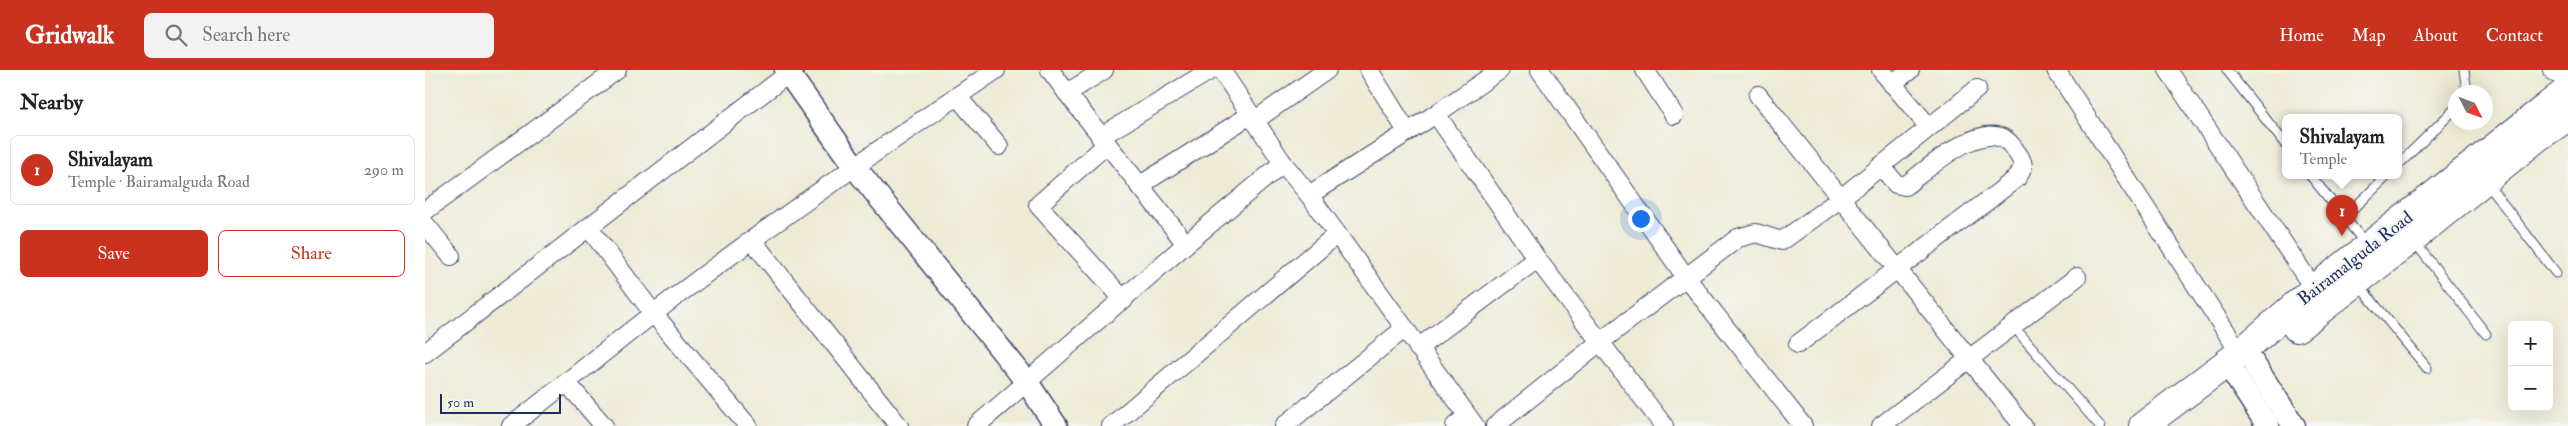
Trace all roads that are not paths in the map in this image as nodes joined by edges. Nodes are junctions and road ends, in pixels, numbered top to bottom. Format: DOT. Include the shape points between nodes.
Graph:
graph roads {
  1 [pos="617,70"];
  2 [pos="996,70"];
  3 [pos="1051,70"];
  4 [pos="1105,70"];
  5 [pos="1211,70"];
  6 [pos="1221,70"];
  7 [pos="1327,70"];
  8 [pos="1369,70"];
  9 [pos="1500,70"];
  10 [pos="1540,70"];
  11 [pos="1645,70"];
  12 [pos="1881,70"];
  13 [pos="1910,70"];
  14 [pos="2056,70"];
  15 [pos="2168,70"];
  16 [pos="2227,70"];
  17 [pos="2464,70"];
  18 [pos="2552,70"];
  19 [pos="789,71"];
  20 [pos="2568,81"];
  21 [pos="1892,84"];
  22 [pos="2466,85"];
  23 [pos="1977,89"];
  24 [pos="2568,90"];
  25 [pos="1067,93"];
  26 [pos="1758,95"];
  27 [pos="957,96"];
  28 [pos="1435,114"];
  29 [pos="1674,115"];
  30 [pos="2448,116"];
  31 [pos="2568,117"];
  32 [pos="1252,118"];
  33 [pos="1929,127"];
  34 [pos="1407,130"];
  35 [pos="2282,140"];
  36 [pos="1103,141"];
  37 [pos="999,146"];
  38 [pos="2402,161"];
  39 [pos="1283,163"];
  40 [pos="854,166"];
  41 [pos="1881,166"];
  42 [pos="2313,179"];
  43 [pos="2384,179"];
  44 [pos="2484,180"];
  45 [pos="1139,186"];
  46 [pos="1309,195"];
  47 [pos="1840,199"];
  48 [pos="425,211"];
  49 [pos="2344,218"];
  50 [pos="425,224"];
  51 [pos="589,228"];
  52 [pos="1337,234"];
  53 [pos="2402,238"];
  54 [pos="752,240"];
  55 [pos="1186,244"];
  56 [pos="2368,247"];
  57 [pos="451,256"];
  58 [pos="1537,260"];
  59 [pos="1897,271"];
  60 [pos="2556,273"];
  61 [pos="1685,276"];
  62 [pos="2077,277"];
  63 [pos="2357,282"];
  64 [pos="2314,289"];
  65 [pos="1124,300"];
  66 [pos="653,314"];
  67 [pos="1405,328"];
  68 [pos="2020,334"];
  69 [pos="2487,334"];
  70 [pos="1599,342"];
  71 [pos="1798,344"];
  72 [pos="1418,348"];
  73 [pos="425,353"];
  74 [pos="1968,360"];
  75 [pos="2243,364"];
  76 [pos="2427,368"];
  77 [pos="1027,382"];
  78 [pos="567,383"];
  79 [pos="1465,423"];
  80 [pos="511,426"];
  81 [pos="604,426"];
  82 [pos="748,426"];
  83 [pos="899,426"];
  84 [pos="976,426"];
  85 [pos="1056,426"];
  86 [pos="1111,426"];
  87 [pos="1284,426"];
  88 [pos="1495,426"];
  89 [pos="1664,426"];
  90 [pos="1803,426"];
  91 [pos="1881,426"];
  92 [pos="2023,426"];
  93 [pos="2100,426"];
  94 [pos="2143,426"];
  95 [pos="2175,426"];
  96 [pos="2268,426"];
  97 [pos="2294,426"];
  1 -- 48 [label="street"];
  2 -- 27 [label="street"];
  3 -- 25 [label="street"];
  4 -- 25 [label="street"];
  5 -- 36 [label="street"];
  6 -- 32 [label="street"];
  7 -- 32 [label="street"];
  8 -- 34 [label="street"];
  9 -- 28 [label="street"];
  10 -- 61 [label="street"];
  11 -- 29 [label="street"];
  12 -- 21 [label="street"];
  13 -- 21 [label="street"];
  14 -- 75 [label="street"];
  15 -- 64 [label="street"];
  16 -- 35 [label="lane"];
  17 -- 22 [label="lane"];
  18 -- 20 [label="street"];
  19 -- 40 [label="street"];
  19 -- 51 [label="street"];
  21 -- 33 [label="street"];
  23 -- 33 [label="street"];
  24 -- 53 [label="main road, Bairamalguda Road"];
  25 -- 36 [label="street"];
  26 -- 47 [label="street"];
  27 -- 37 [label="street"];
  27 -- 40 [label="street"];
  28 -- 34 [label="street"];
  28 -- 58 [label="street"];
  30 -- 38 [label="lane"];
  31 -- 44 [label="main road, Bairamalguda Road"];
  32 -- 39 [label="street"];
  32 -- 45 [label="street"];
  33 -- 41 [label="street"];
  34 -- 46 [label="street"];
  36 -- 45 [label="street"];
  36 -- 65 [label="street" via="1038,205"];
  39 -- 46 [label="street"];
  39 -- 55 [label="street"];
  40 -- 54 [label="street"];
  40 -- 77 [label="street"];
  41 -- 47 [label="street"];
  41 -- 59 [label="street" via="1896,184 1905,186 1961,146 1976,138 1994,135 2007,140 2023,166 2022,172"];
  42 -- 49 [label="lane"];
  43 -- 49 [label="lane"];
  44 -- 53 [label="main road, Bairamalguda Road"];
  44 -- 60 [label="lane"];
  45 -- 55 [label="street"];
  46 -- 52 [label="street"];
  47 -- 59 [label="street"];
  47 -- 61 [label="street" via="1782,241 1755,233 1738,238"];
  49 -- 56 [label="lane"];
  50 -- 57 [label="street"];
  51 -- 66 [label="street"];
  51 -- 73 [label="street"];
  52 -- 67 [label="street"];
  52 -- 86 [label="street"];
  53 -- 56 [label="main road, Bairamalguda Road"];
  53 -- 63 [label="main road, Bairamalguda Road"];
  53 -- 69 [label="lane"];
  54 -- 66 [label="street"];
  54 -- 83 [label="street"];
  55 -- 65 [label="street"];
  56 -- 64 [label="main road, Bairamalguda Road"];
  58 -- 70 [label="street"];
  58 -- 72 [label="street"];
  59 -- 71 [label="street"];
  59 -- 74 [label="street"];
  61 -- 70 [label="street"];
  61 -- 90 [label="street"];
  62 -- 74 [label="street"];
  63 -- 75 [label="main road, Bairamalguda Road"];
  63 -- 76 [label="lane"];
  64 -- 75 [label="main road, Bairamalguda Road"];
  65 -- 77 [label="street"];
  66 -- 78 [label="street"];
  66 -- 82 [label="street"];
  67 -- 72 [label="street"];
  67 -- 87 [label="street"];
  68 -- 93 [label="lane"];
  70 -- 88 [label="street"];
  70 -- 89 [label="street"];
  72 -- 79 [label="street"];
  74 -- 91 [label="street"];
  74 -- 92 [label="street"];
  75 -- 94 [label="main road, Bairamalguda Road"];
  75 -- 95 [label="main road, Bairamalguda Road"];
  75 -- 96 [label="street"];
  75 -- 97 [label="street"];
  77 -- 84 [label="street"];
  77 -- 85 [label="street"];
  78 -- 80 [label="street"];
  78 -- 81 [label="street"];
}
